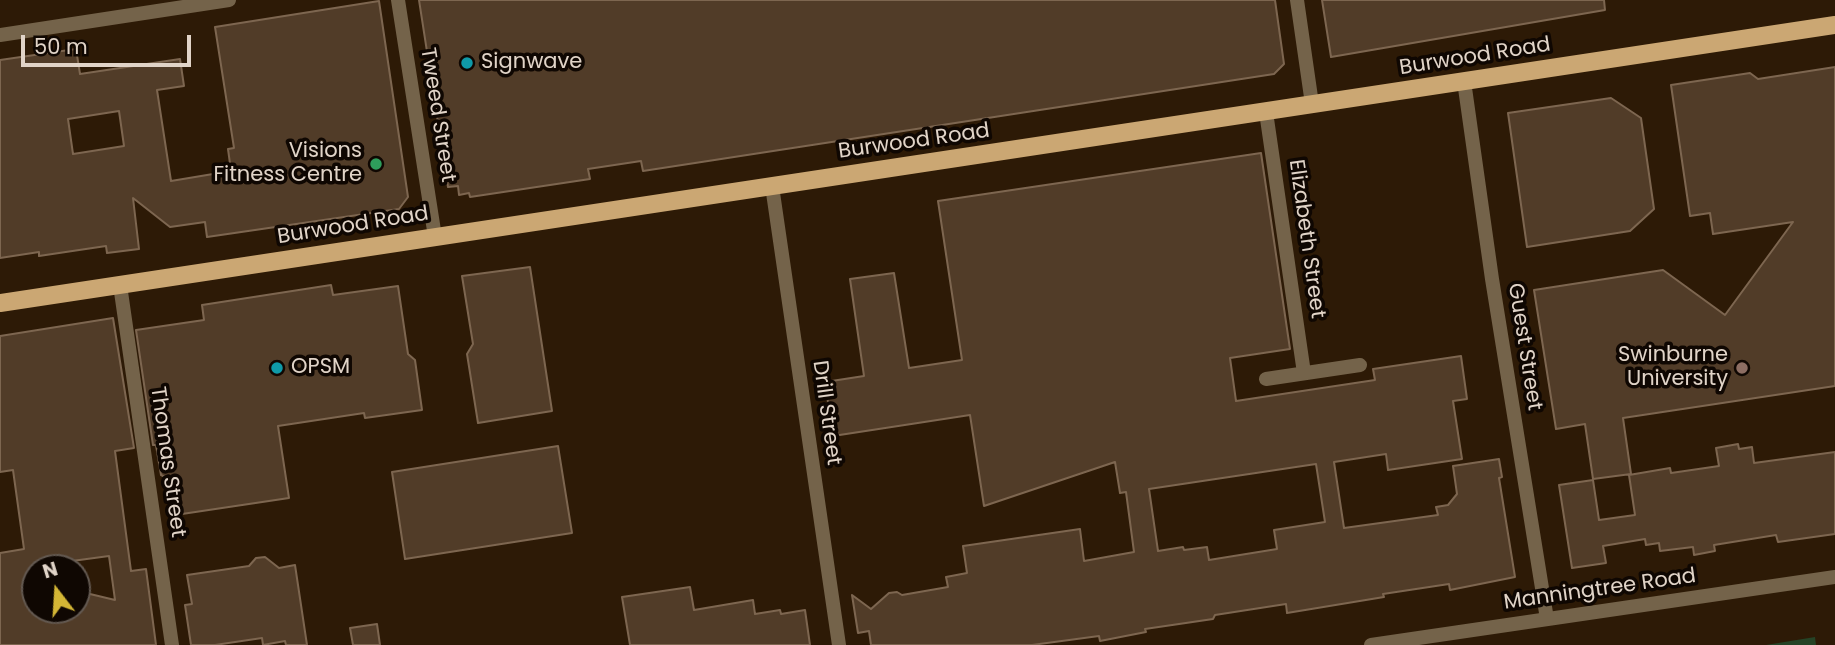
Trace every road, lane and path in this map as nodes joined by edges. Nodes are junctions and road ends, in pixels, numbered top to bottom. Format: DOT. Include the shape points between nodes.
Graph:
graph roads {
  1 [pos="229,0"];
  2 [pos="398,0"];
  3 [pos="1297,0"];
  4 [pos="1835,25"];
  5 [pos="0,35"];
  6 [pos="1464,81"];
  7 [pos="1312,104"];
  8 [pos="1266,112"];
  9 [pos="772,186"];
  10 [pos="435,237"];
  11 [pos="120,285"];
  12 [pos="0,303"];
  13 [pos="1360,365"];
  14 [pos="1304,373"];
  15 [pos="1266,379"];
  16 [pos="1835,577"];
  17 [pos="1546,619"];
  18 [pos="172,645"];
  19 [pos="839,645"];
  20 [pos="1371,645"];
  1 -- 5 [label="street"];
  2 -- 10 [label="street, Tweed Street"];
  3 -- 7 [label="street"];
  4 -- 6 [label="main road, Burwood Road"];
  6 -- 7 [label="main road, Burwood Road"];
  6 -- 17 [label="street, Guest Street"];
  7 -- 8 [label="main road, Burwood Road"];
  8 -- 9 [label="main road, Burwood Road"];
  8 -- 14 [label="street, Elizabeth Street"];
  9 -- 10 [label="main road, Burwood Road"];
  9 -- 19 [label="street, Drill Street"];
  10 -- 11 [label="main road, Burwood Road"];
  11 -- 12 [label="main road, Burwood Road"];
  11 -- 18 [label="street, Thomas Street"];
  13 -- 14 [label="street"];
  14 -- 15 [label="street"];
  16 -- 17 [label="street, Manningtree Road"];
  17 -- 20 [label="street, Manningtree Road"];
}
